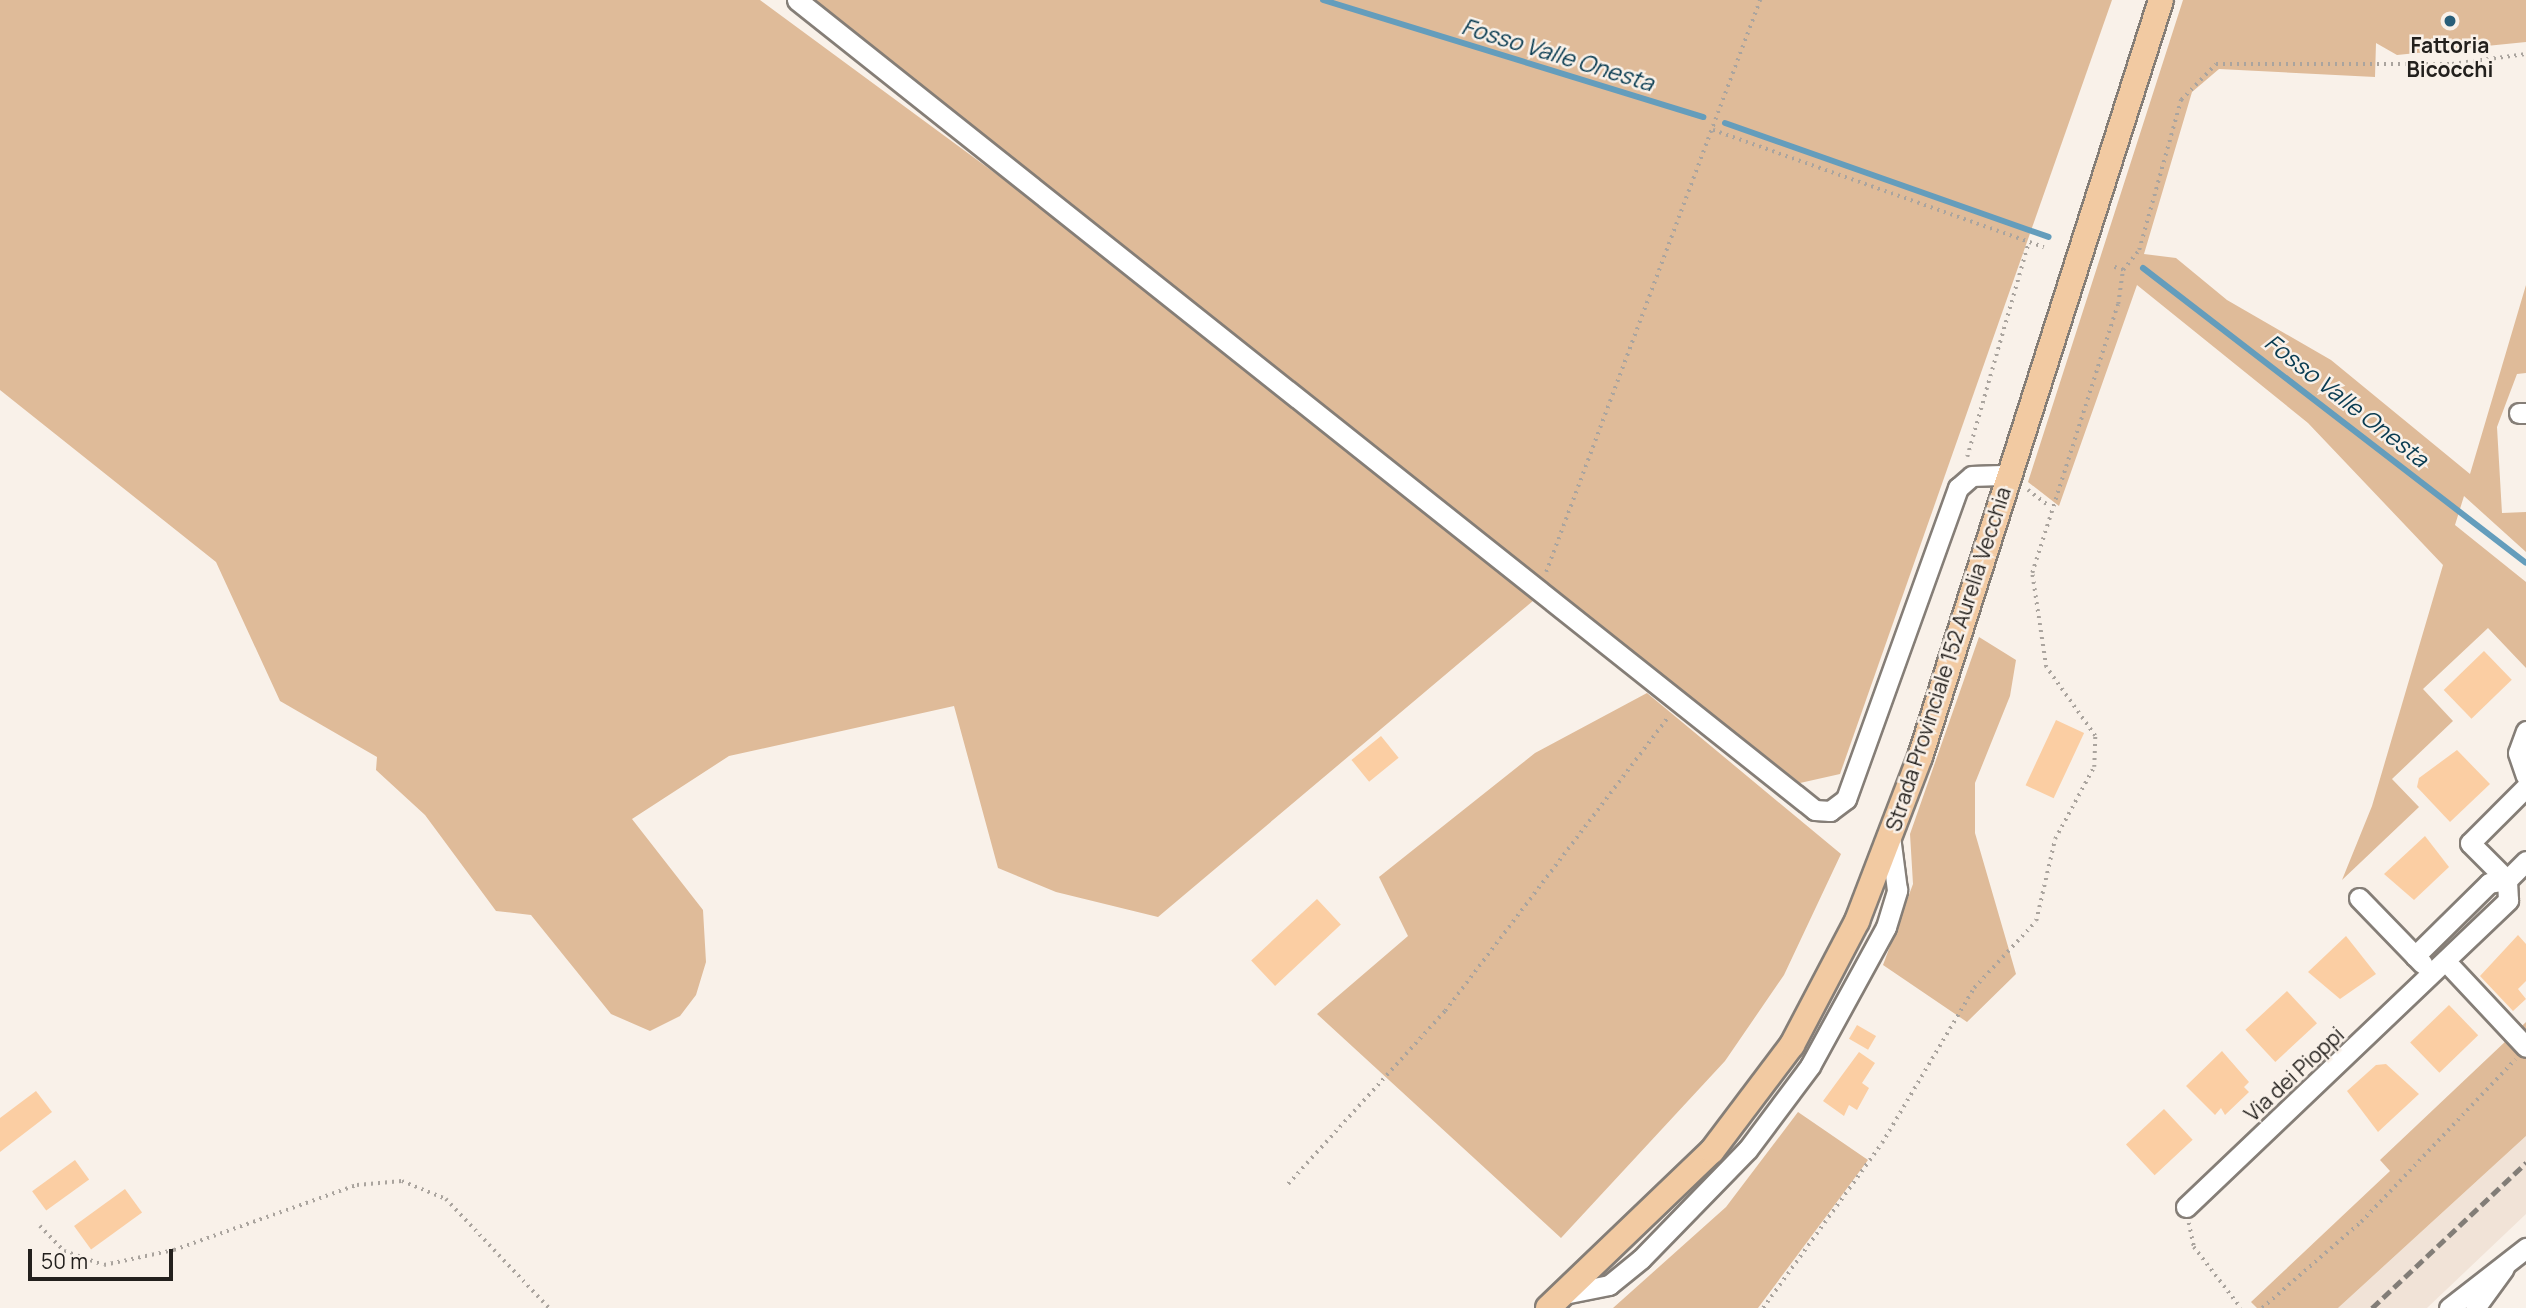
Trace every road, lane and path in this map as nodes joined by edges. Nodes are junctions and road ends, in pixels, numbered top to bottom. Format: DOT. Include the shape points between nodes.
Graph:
graph roads {
  1 [pos="797,0"];
  2 [pos="1760,0"];
  3 [pos="2161,0"];
  4 [pos="2526,54"];
  5 [pos="1713,130"];
  6 [pos="2028,244"];
  7 [pos="2044,247"];
  8 [pos="2113,267"];
  9 [pos="2123,270"];
  10 [pos="2008,475"];
  11 [pos="1958,488"];
  12 [pos="1533,586"];
  13 [pos="1678,704"];
  14 [pos="2526,731"];
  15 [pos="2526,776"];
  16 [pos="2526,787"];
  17 [pos="2526,861"];
  18 [pos="2507,880"];
  19 [pos="2359,898"];
  20 [pos="2415,956"];
  21 [pos="2452,968"];
  22 [pos="2433,974"];
  23 [pos="2526,1048"];
  24 [pos="1289,1184"];
  25 [pos="2186,1207"];
  26 [pos="40,1226"];
  27 [pos="2526,1248"];
  28 [pos="2505,1267"];
  29 [pos="1556,1301"];
  30 [pos="2453,1307"];
  31 [pos="549,1308"];
  32 [pos="1763,1308"];
  33 [pos="2241,1308"];
  34 [pos="2262,1308"];
  35 [pos="2475,1308"];
  1 -- 12 [label="street"];
  2 -- 5 [label="path"];
  3 -- 10 [label="main road, Strada Provinciale 152 Aurelia Vecchia"];
  4 -- 9 [label="path" via="2452,64 2216,64 2182,100 2139,250"];
  5 -- 6 [label="path"];
  5 -- 12 [label="path" via="1546,572"];
  6 -- 7 [label="path"];
  6 -- 11 [label="path" via="2017,300"];
  8 -- 9 [label="path"];
  9 -- 32 [label="path" via="2118,304 2032,573 2046,667 2095,736 2094,767 2061,827 2036,921 1974,988 1882,1143"];
  10 -- 11 [label="street" via="1972,476"];
  10 -- 29 [label="main road, Strada Provinciale 152 Aurelia Vecchia" via="1890,836 1857,921 1792,1045 1712,1151"];
  11 -- 13 [label="street" via="1846,799 1830,811 1802,804"];
  12 -- 13 [label="street"];
  13 -- 24 [label="path" via="1445,1011"];
  14 -- 15 [label="street" via="2518,752"];
  16 -- 18 [label="street" via="2470,842"];
  17 -- 18 [label="street, Via dei Pioppi"];
  18 -- 20 [label="street, Via dei Pioppi" via="2489,883"];
  18 -- 22 [label="street, Via dei Pioppi" via="2508,900"];
  19 -- 20 [label="street"];
  20 -- 22 [label="street"];
  21 -- 23 [label="street"];
  22 -- 25 [label="street, Via dei Pioppi"];
  23 -- 34 [label="path" via="2361,1222"];
  25 -- 33 [label="path" via="2194,1247"];
  26 -- 31 [label="path" via="64,1251 104,1265 174,1250 357,1185 402,1181 446,1199"];
  27 -- 28 [label="street"];
  28 -- 30 [label="street"];
  28 -- 35 [label="street"];
}
